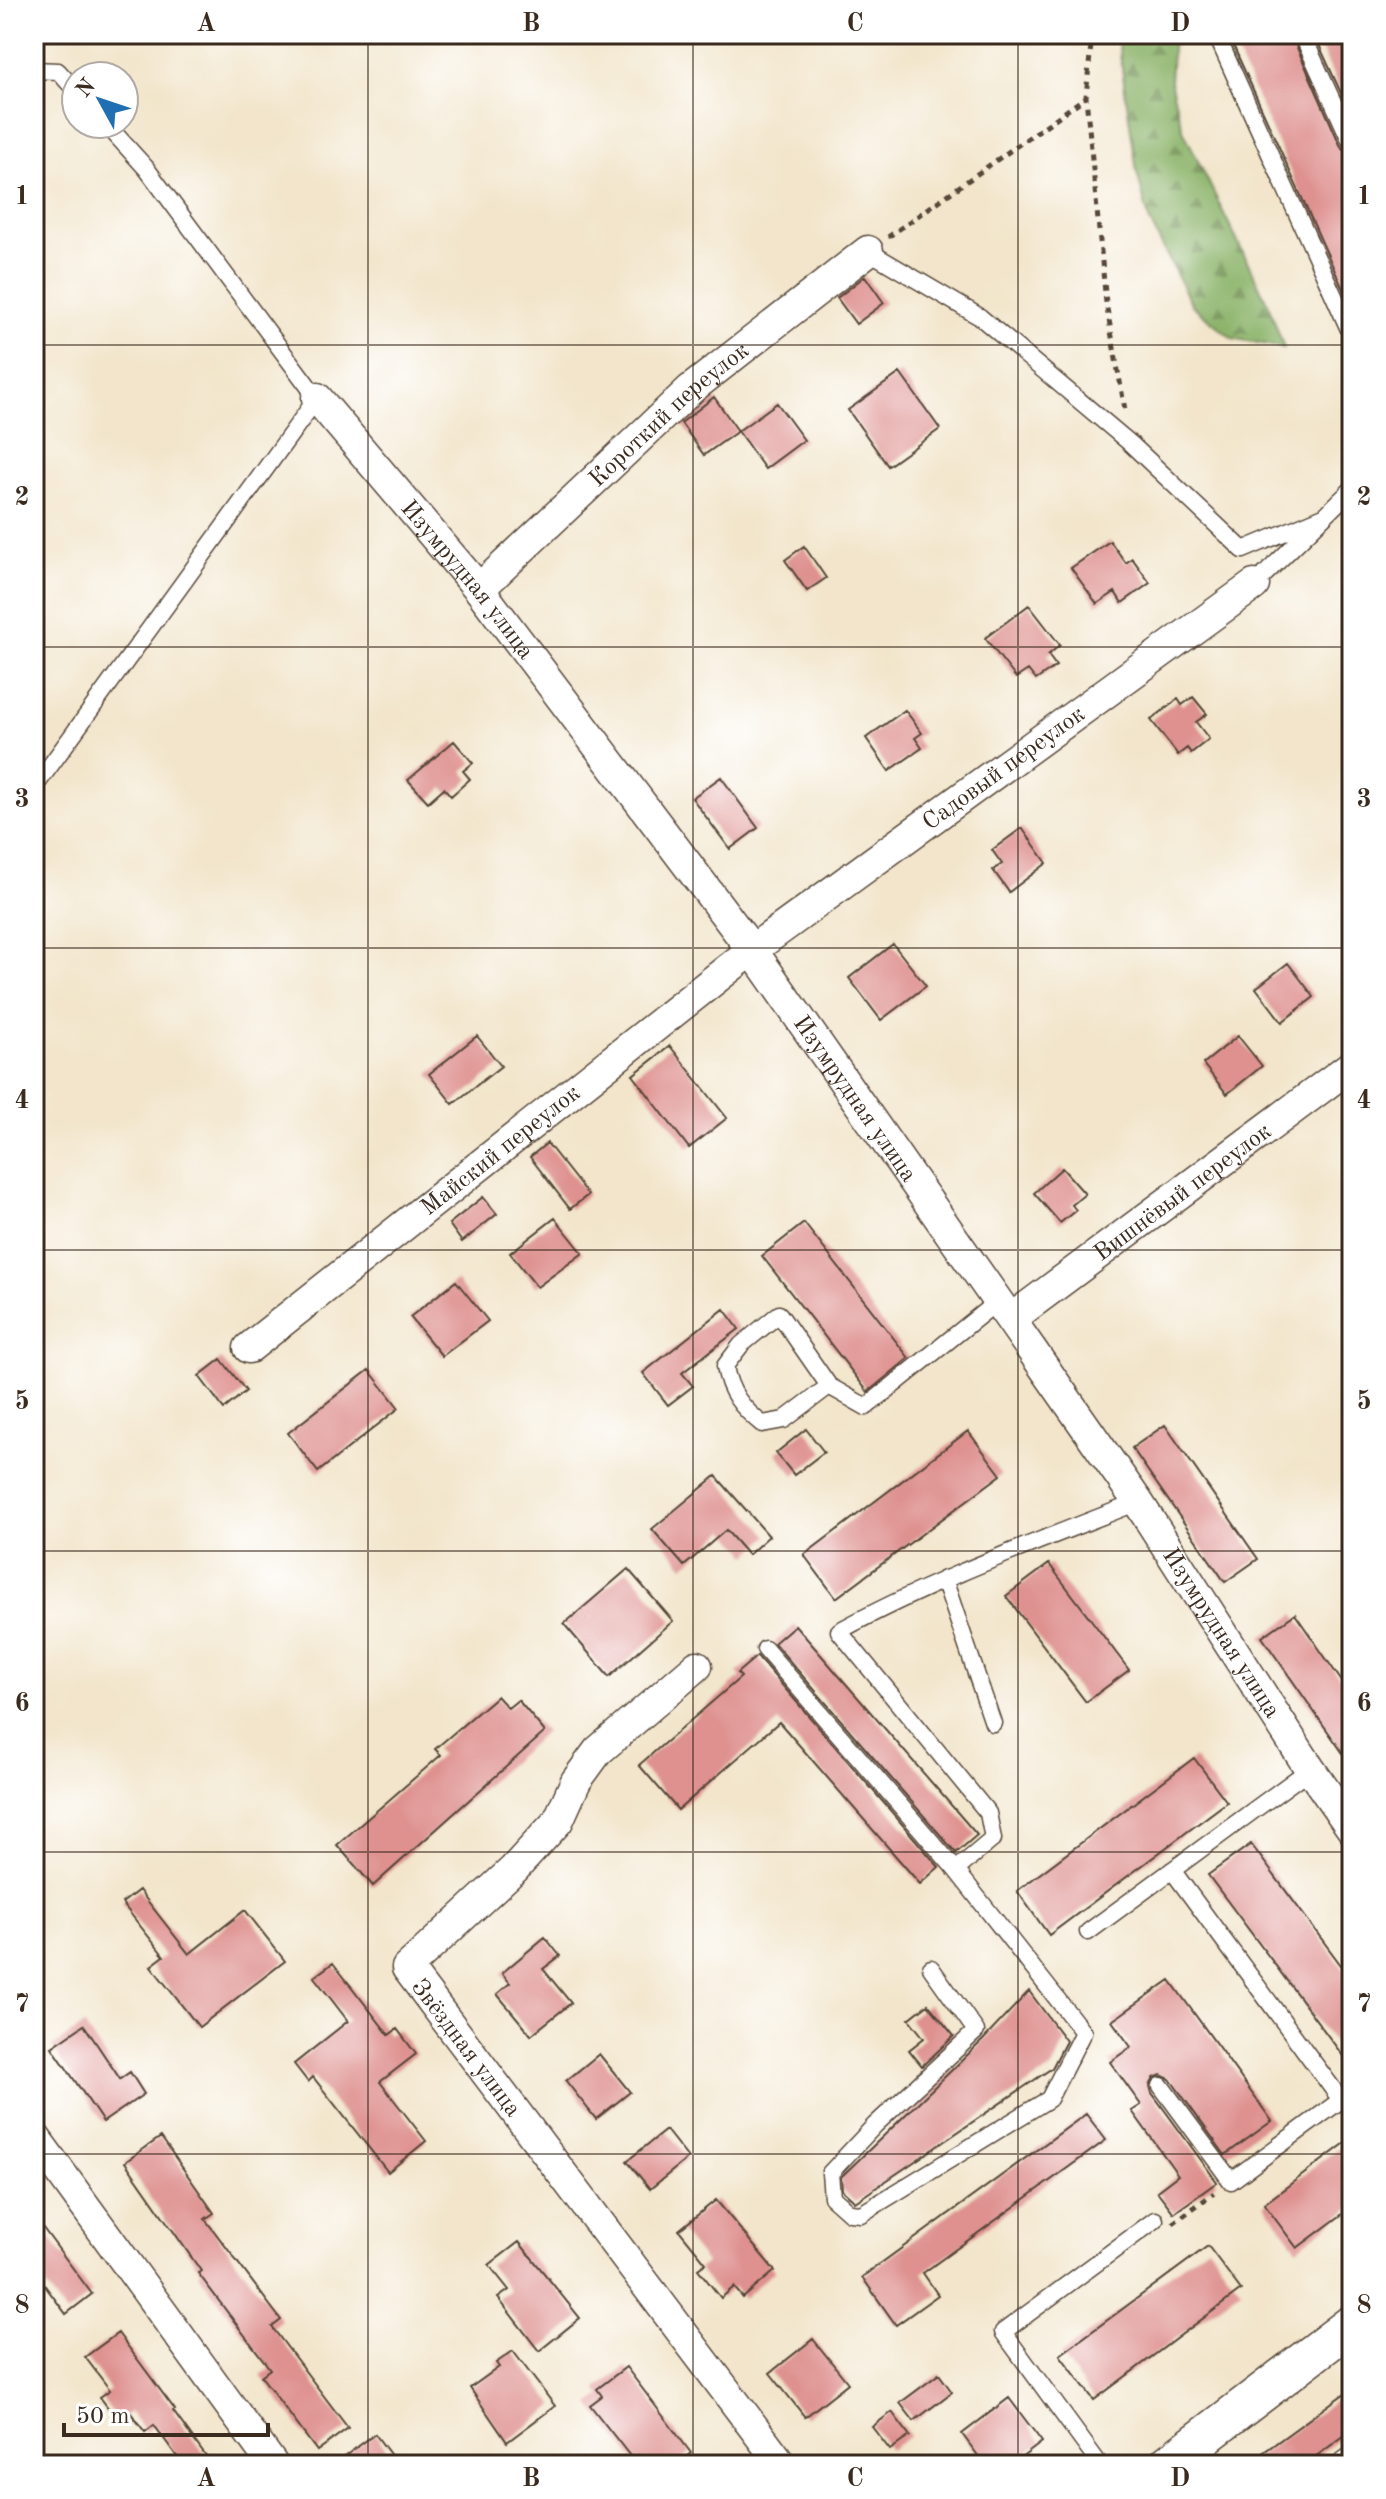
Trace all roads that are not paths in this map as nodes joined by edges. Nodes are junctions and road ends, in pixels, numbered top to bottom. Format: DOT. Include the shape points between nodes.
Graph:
graph roads {
  1 [pos="1216,34"];
  2 [pos="1302,34"];
  3 [pos="34,70"];
  4 [pos="60,73"];
  5 [pos="121,140"];
  6 [pos="1352,144"];
  7 [pos="868,251"];
  8 [pos="1352,336"];
  9 [pos="317,398"];
  10 [pos="1352,489"];
  11 [pos="1324,516"];
  12 [pos="1254,585"];
  13 [pos="479,589"];
  14 [pos="34,788"];
  15 [pos="752,950"];
  16 [pos="1352,1065"];
  17 [pos="1005,1309"];
  18 [pos="249,1348"];
  19 [pos="829,1386"];
  20 [pos="1138,1502"];
  21 [pos="944,1579"];
  22 [pos="765,1649"];
  23 [pos="697,1666"];
  24 [pos="993,1723"];
  25 [pos="1310,1769"];
  26 [pos="1352,1829"];
  27 [pos="956,1870"];
  28 [pos="1172,1870"];
  29 [pos="1088,1932"];
  30 [pos="931,1968"];
  31 [pos="1161,2086"];
  32 [pos="1346,2096"];
  33 [pos="34,2136"];
  34 [pos="1155,2220"];
  35 [pos="1352,2324"];
  36 [pos="1352,2454"];
  37 [pos="273,2465"];
  38 [pos="782,2465"];
  39 [pos="1100,2465"];
  40 [pos="1167,2465"];
  41 [pos="1337,2465"];
  1 -- 8 [label="lane"];
  2 -- 6 [label="lane"];
  3 -- 4 [label="lane"];
  5 -- 9 [label="lane"];
  7 -- 11 [label="lane" via="980,317 1131,444 1243,550"];
  7 -- 13 [label="street, Короткий переулок" via="691,389"];
  9 -- 13 [label="street, Изумрудная улица"];
  9 -- 14 [label="lane"];
  10 -- 11 [label="lane"];
  11 -- 12 [label="lane"];
  12 -- 15 [label="street, Садовый переулок"];
  13 -- 15 [label="street, Изумрудная улица"];
  15 -- 17 [label="street, Изумрудная улица"];
  15 -- 18 [label="street, Майский переулок"];
  16 -- 17 [label="street, Вишнёвый переулок"];
  17 -- 19 [label="lane" via="866,1407"];
  17 -- 20 [label="street, Изумрудная улица"];
  19 -- 19 [label="lane" via="779,1314 741,1345 725,1366 741,1407 762,1424 784,1420"];
  20 -- 21 [label="lane"];
  20 -- 25 [label="street, Изумрудная улица"];
  21 -- 24 [label="lane"];
  21 -- 27 [label="lane" via="839,1631 988,1813 993,1839"];
  22 -- 27 [label="lane"];
  23 -- 38 [label="street, Звёздная улица" via="598,1751 576,1781 558,1821 407,1968"];
  25 -- 26 [label="street, Изумрудная улица"];
  25 -- 28 [label="lane"];
  27 -- 30 [label="lane" via="1083,2032 1049,2099 861,2214 850,2213 832,2197 830,2173 976,2031"];
  28 -- 29 [label="lane"];
  28 -- 32 [label="lane"];
  31 -- 32 [label="lane" via="1231,2181"];
  33 -- 37 [label="street"];
  34 -- 39 [label="lane" via="1003,2332"];
  35 -- 40 [label="street"];
  36 -- 41 [label="lane"];
}
